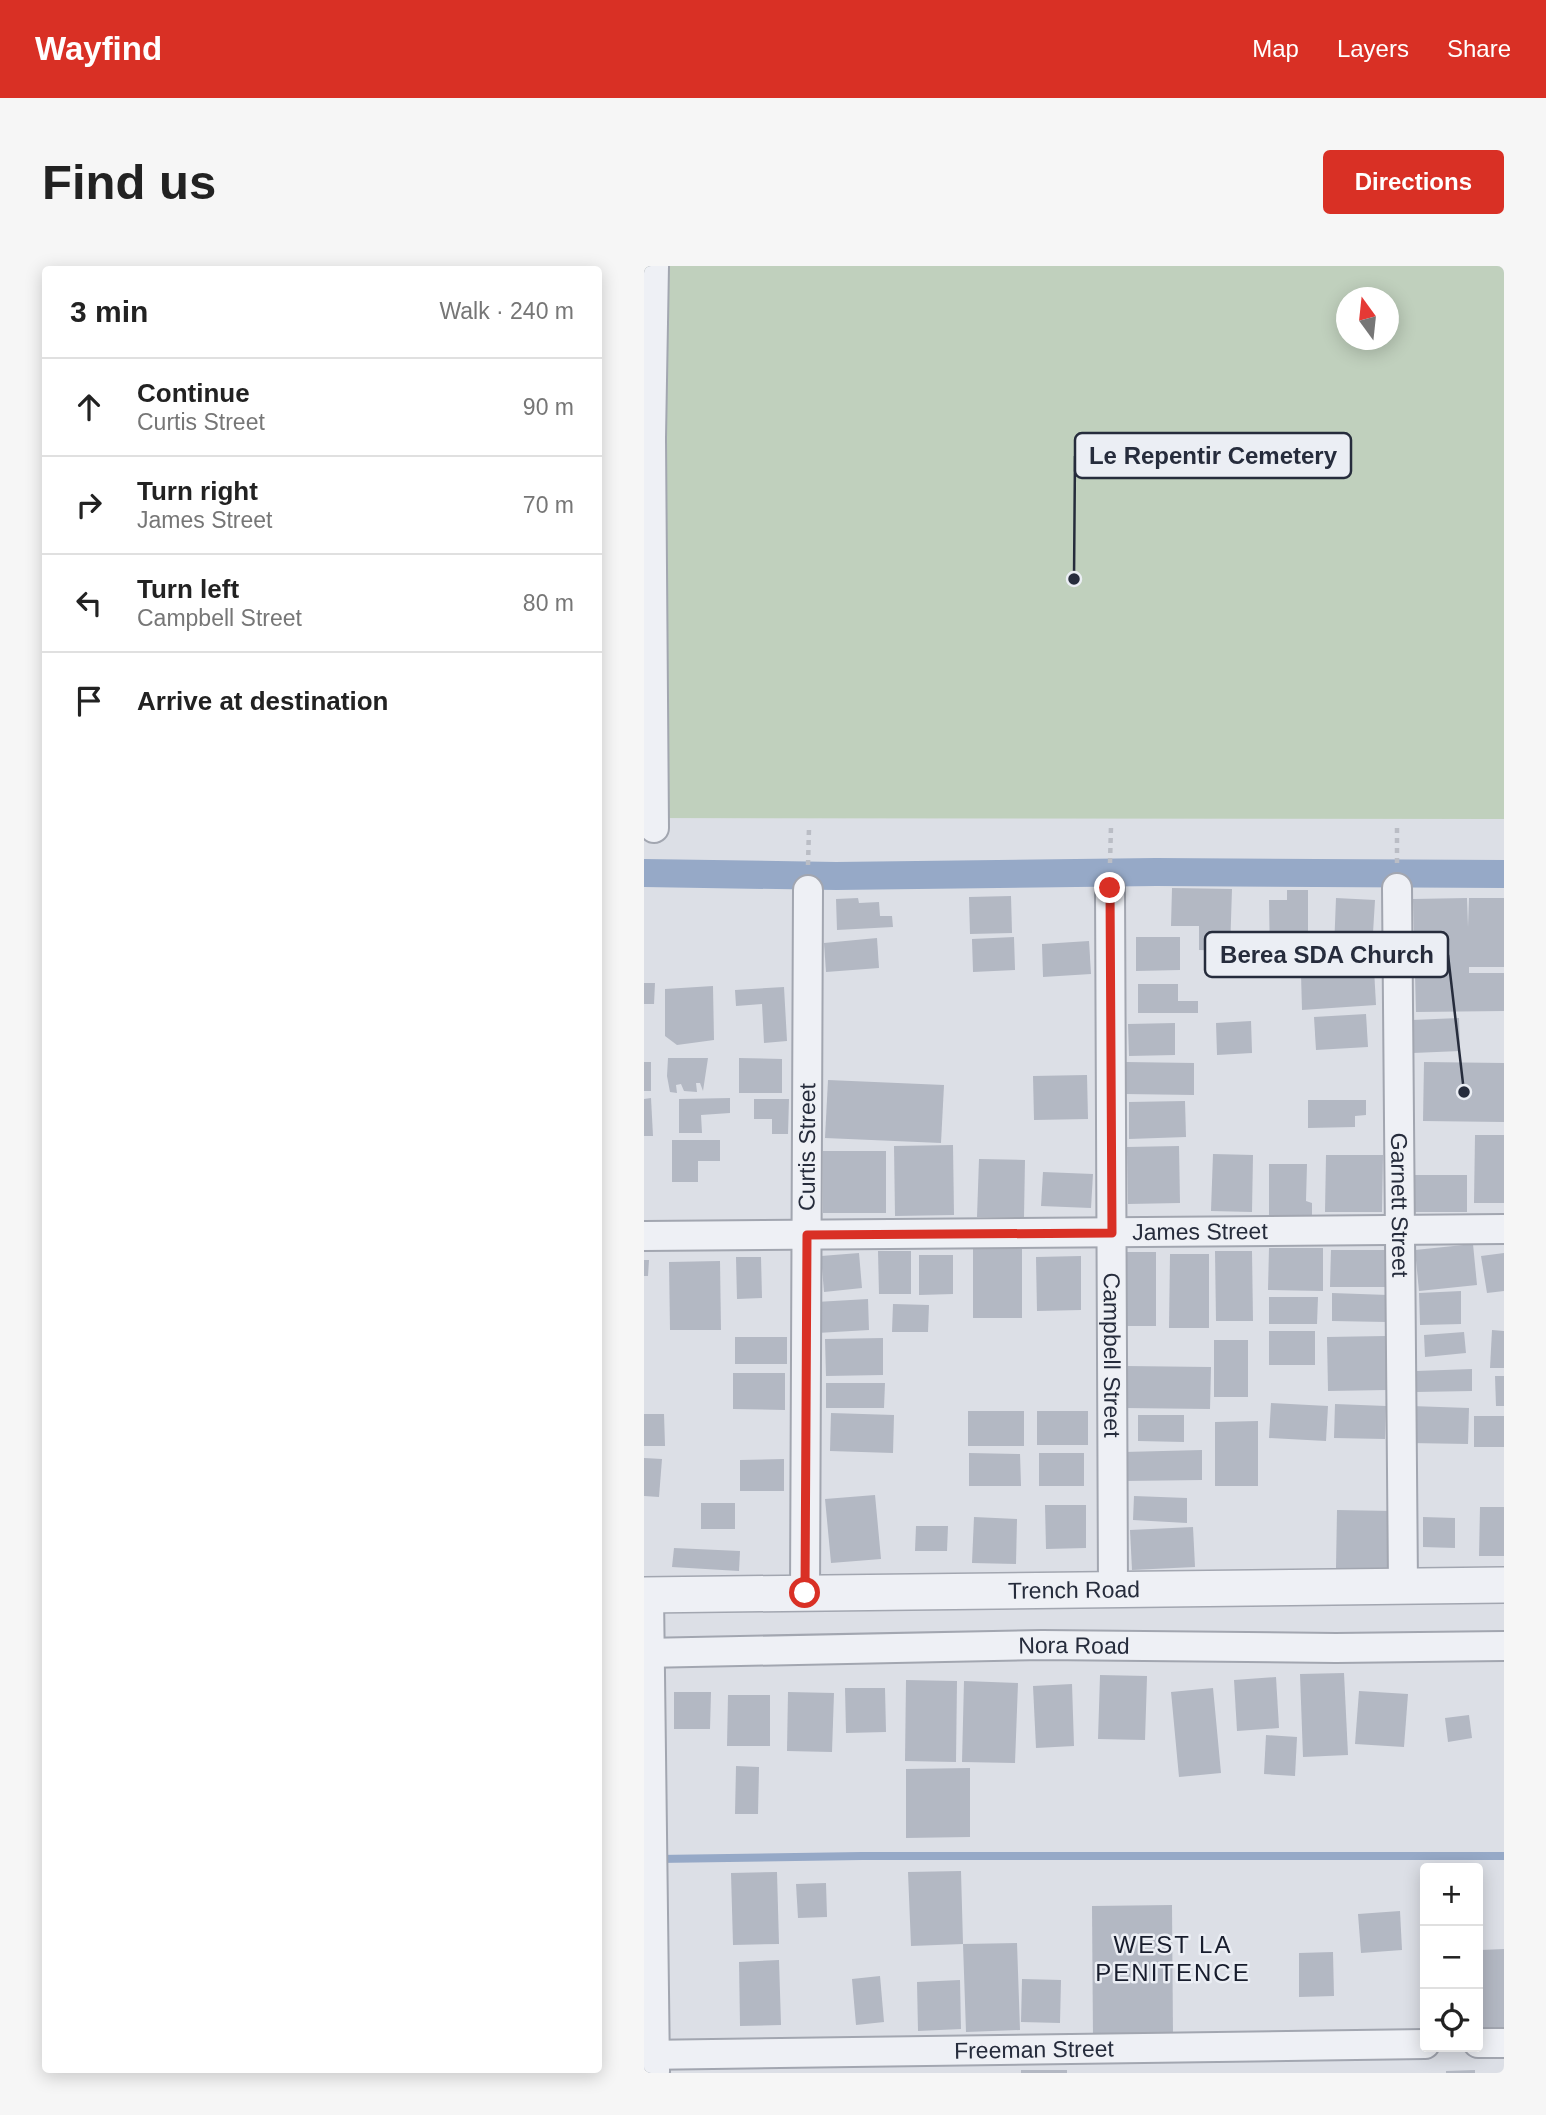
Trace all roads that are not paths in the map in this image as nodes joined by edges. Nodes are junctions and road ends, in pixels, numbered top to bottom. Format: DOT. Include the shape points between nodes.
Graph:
graph roads {
  1 [pos="654,266"];
  2 [pos="654,828"];
  3 [pos="1110,888"];
  4 [pos="1397,888"];
  5 [pos="808,890"];
  6 [pos="1504,1229"];
  7 [pos="1400,1230"];
  8 [pos="1112,1233"];
  9 [pos="807,1235"];
  10 [pos="644,1237"];
  11 [pos="1504,1585"];
  12 [pos="1403,1586"];
  13 [pos="1113,1589"];
  14 [pos="805,1593"];
  15 [pos="646,1595"];
  16 [pos="1504,1646"];
  17 [pos="647,1653"];
  18 [pos="1483,2043"];
  19 [pos="1504,2043"];
  20 [pos="1420,2044"];
  21 [pos="651,2061"];
  1 -- 2 [label="street"];
  3 -- 8 [label="street, Campbell Street"];
  4 -- 7 [label="street, Garnett Street"];
  5 -- 9 [label="street, Curtis Street"];
  6 -- 7 [label="street, James Street"];
  7 -- 8 [label="street, James Street"];
  7 -- 12 [label="street, Garnett Street"];
  8 -- 9 [label="street, James Street"];
  8 -- 13 [label="street, Campbell Street"];
  9 -- 10 [label="street, James Street"];
  9 -- 14 [label="street, Curtis Street"];
  11 -- 12 [label="street, Trench Road"];
  12 -- 13 [label="street, Trench Road"];
  13 -- 14 [label="street, Trench Road"];
  14 -- 15 [label="street, Trench Road"];
  15 -- 17 [label="street"];
  16 -- 17 [label="street, Nora Road" via="1042,1644"];
  17 -- 21 [label="street"];
  18 -- 19 [label="street"];
  20 -- 21 [label="street, Freeman Street"];
}
